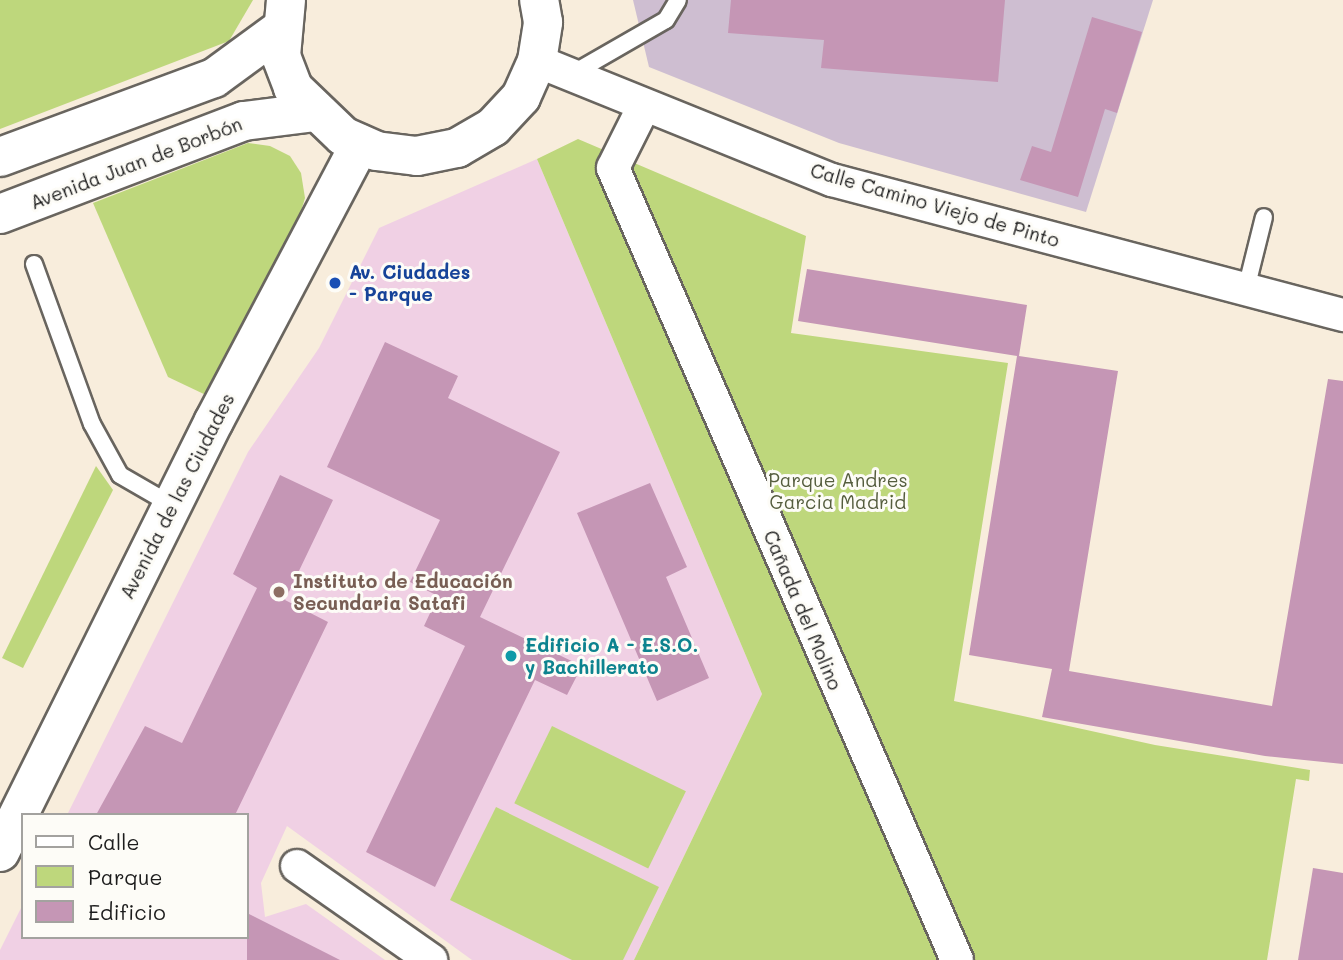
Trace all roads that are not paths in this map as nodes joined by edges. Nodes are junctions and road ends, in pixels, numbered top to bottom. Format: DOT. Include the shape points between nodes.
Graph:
graph roads {
  1 [pos="539,0"];
  2 [pos="678,0"];
  3 [pos="283,15"];
  4 [pos="554,68"];
  5 [pos="645,106"];
  6 [pos="315,112"];
  7 [pos="360,144"];
  8 [pos="0,157"];
  9 [pos="0,214"];
  10 [pos="1264,217"];
  11 [pos="34,264"];
  12 [pos="1246,289"];
  13 [pos="1343,315"];
  14 [pos="172,505"];
  15 [pos="0,852"];
  16 [pos="297,866"];
  17 [pos="431,960"];
  18 [pos="957,960"];
  1 -- 4 [label="street"];
  2 -- 4 [label="lane" via="666,20"];
  3 -- 6 [label="street" via="282,57 293,88"];
  3 -- 8 [label="street" via="214,78"];
  4 -- 5 [label="street, Calle Camino Viejo de Pinto"];
  4 -- 7 [label="street" via="493,127 457,148 417,156 376,151"];
  5 -- 12 [label="street, Calle Camino Viejo de Pinto" via="832,180"];
  5 -- 18 [label="street, Cañada del Molino" via="613,168"];
  6 -- 7 [label="street"];
  6 -- 9 [label="street, Avenida Juan de Borbón" via="244,121"];
  7 -- 14 [label="street, Avenida de las Ciudades"];
  10 -- 12 [label="lane"];
  11 -- 14 [label="lane" via="92,424 120,475"];
  12 -- 13 [label="street, Calle Camino Viejo de Pinto"];
  14 -- 15 [label="street, Avenida de las Ciudades"];
  16 -- 17 [label="street"];
}
